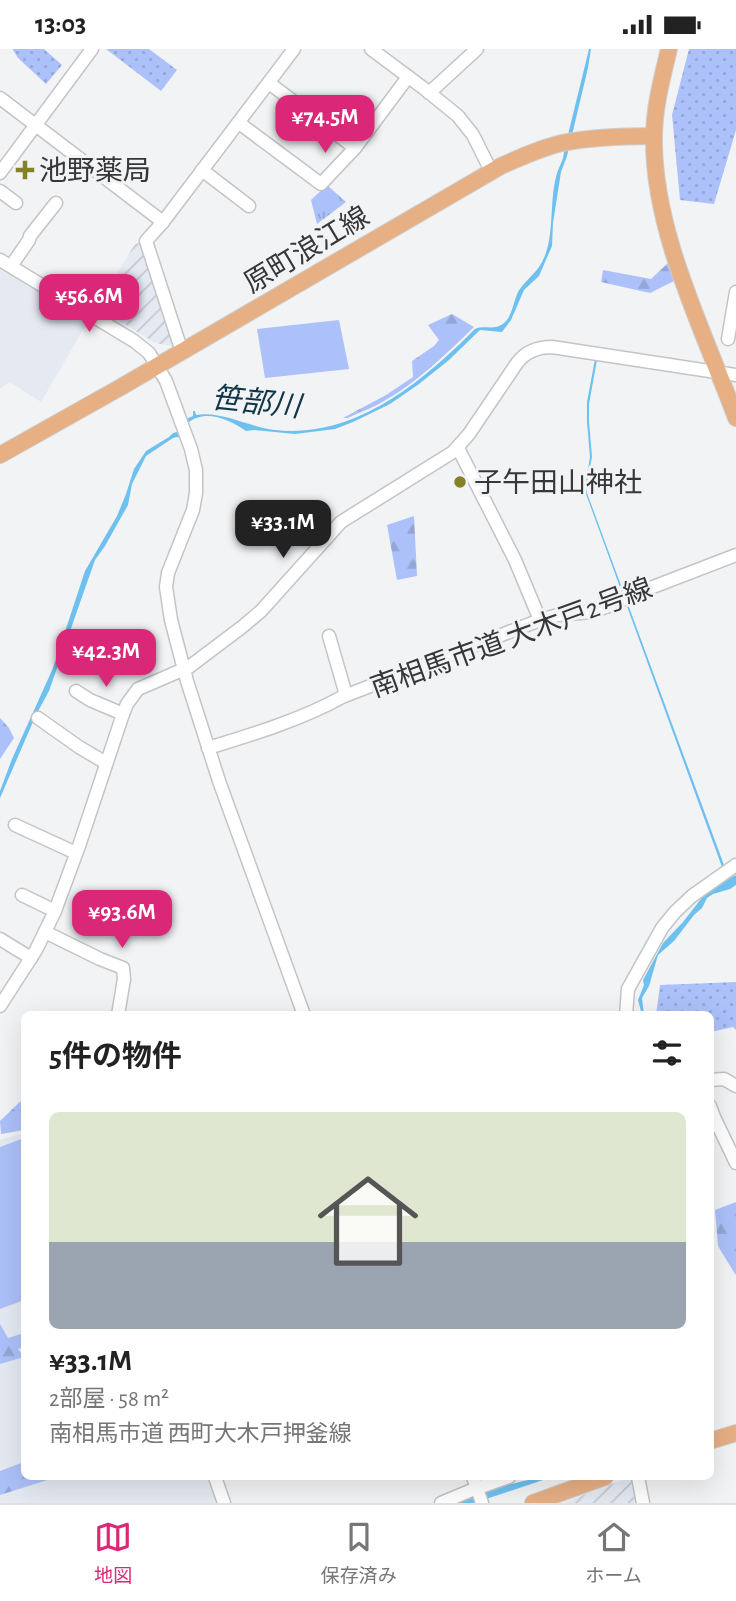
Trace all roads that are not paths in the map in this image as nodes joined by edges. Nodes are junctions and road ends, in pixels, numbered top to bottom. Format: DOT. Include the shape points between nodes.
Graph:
graph roads {
  1 [pos="92,49"];
  2 [pos="294,49"];
  3 [pos="371,49"];
  4 [pos="477,49"];
  5 [pos="669,49"];
  6 [pos="389,54"];
  7 [pos="408,77"];
  8 [pos="269,83"];
  9 [pos="429,93"];
  10 [pos="0,98"];
  11 [pos="240,123"];
  12 [pos="36,125"];
  13 [pos="654,136"];
  14 [pos="355,148"];
  15 [pos="202,170"];
  16 [pos="491,171"];
  17 [pos="0,172"];
  18 [pos="0,191"];
  19 [pos="16,203"];
  20 [pos="56,203"];
  21 [pos="249,206"];
  22 [pos="163,222"];
  23 [pos="5,263"];
  24 [pos="736,292"];
  25 [pos="728,339"];
  26 [pos="182,352"];
  27 [pos="158,366"];
  28 [pos="719,371"];
  29 [pos="736,375"];
  30 [pos="736,418"];
  31 [pos="458,448"];
  32 [pos="0,454"];
  33 [pos="736,555"];
  34 [pos="540,620"];
  35 [pos="329,636"];
  36 [pos="184,670"];
  37 [pos="76,691"];
  38 [pos="346,695"];
  39 [pos="123,714"];
  40 [pos="38,718"];
  41 [pos="208,748"];
  42 [pos="106,763"];
  43 [pos="15,825"];
  44 [pos="76,853"];
  45 [pos="736,865"];
  46 [pos="22,895"];
  47 [pos="55,911"];
  48 [pos="45,932"];
  49 [pos="0,939"];
  50 [pos="31,958"];
  51 [pos="0,1006"];
  52 [pos="119,1011"];
  53 [pos="303,1011"];
  54 [pos="626,1011"];
  55 [pos="714,1080"];
  56 [pos="736,1086"];
  57 [pos="714,1117"];
  58 [pos="736,1163"];
  59 [pos="736,1433"];
  60 [pos="714,1440"];
  61 [pos="216,1480"];
  62 [pos="502,1480"];
  63 [pos="597,1480"];
  64 [pos="639,1480"];
  65 [pos="477,1490"];
  66 [pos="224,1503"];
  67 [pos="441,1503"];
  68 [pos="533,1503"];
  69 [pos="643,1503"];
  1 -- 12 [label="street"];
  2 -- 8 [label="street"];
  3 -- 6 [label="street"];
  4 -- 9 [label="street"];
  5 -- 13 [label="main road"];
  6 -- 7 [label="street"];
  7 -- 9 [label="street"];
  7 -- 14 [label="street"];
  8 -- 11 [label="street"];
  8 -- 14 [label="street"];
  9 -- 16 [label="street" via="468,128"];
  10 -- 12 [label="street"];
  11 -- 14 [label="street" via="321,184"];
  11 -- 15 [label="street"];
  12 -- 17 [label="street"];
  12 -- 22 [label="street"];
  13 -- 16 [label="main road, 原町浪江線" via="562,143"];
  13 -- 28 [label="main road" via="667,230"];
  15 -- 21 [label="street"];
  15 -- 22 [label="street"];
  16 -- 26 [label="main road, 原町浪江線"];
  18 -- 19 [label="street"];
  20 -- 23 [label="street"];
  22 -- 26 [label="street" via="146,241"];
  23 -- 27 [label="street" via="135,341"];
  24 -- 25 [label="street"];
  26 -- 27 [label="main road, 原町浪江線"];
  27 -- 32 [label="main road, 原町浪江線"];
  27 -- 36 [label="street" via="196,470 195,501 166,587"];
  28 -- 29 [label="street"];
  28 -- 30 [label="main road"];
  28 -- 31 [label="street" via="552,347 531,351 517,363"];
  31 -- 34 [label="street"];
  31 -- 36 [label="street" via="335,527 261,611"];
  33 -- 34 [label="street, 南相馬市道 大木戸2号線" via="591,612"];
  34 -- 38 [label="street, 南相馬市道 大木戸2号線"];
  35 -- 38 [label="street"];
  36 -- 39 [label="street" via="138,689"];
  36 -- 41 [label="street"];
  37 -- 39 [label="street"];
  38 -- 41 [label="street, 南相馬市道 大木戸2号線"];
  39 -- 42 [label="street"];
  40 -- 42 [label="street"];
  41 -- 53 [label="street"];
  42 -- 44 [label="street"];
  43 -- 44 [label="street"];
  44 -- 47 [label="street"];
  45 -- 54 [label="street" via="692,896 662,928 628,989"];
  46 -- 47 [label="street"];
  47 -- 48 [label="street"];
  48 -- 50 [label="street"];
  48 -- 52 [label="street" via="123,968"];
  49 -- 50 [label="street"];
  50 -- 51 [label="street"];
  55 -- 56 [label="street"];
  57 -- 58 [label="street"];
  59 -- 60 [label="main road"];
  61 -- 66 [label="street"];
  62 -- 65 [label="street"];
  63 -- 68 [label="main road"];
  64 -- 69 [label="street"];
  65 -- 67 [label="street"];
}
